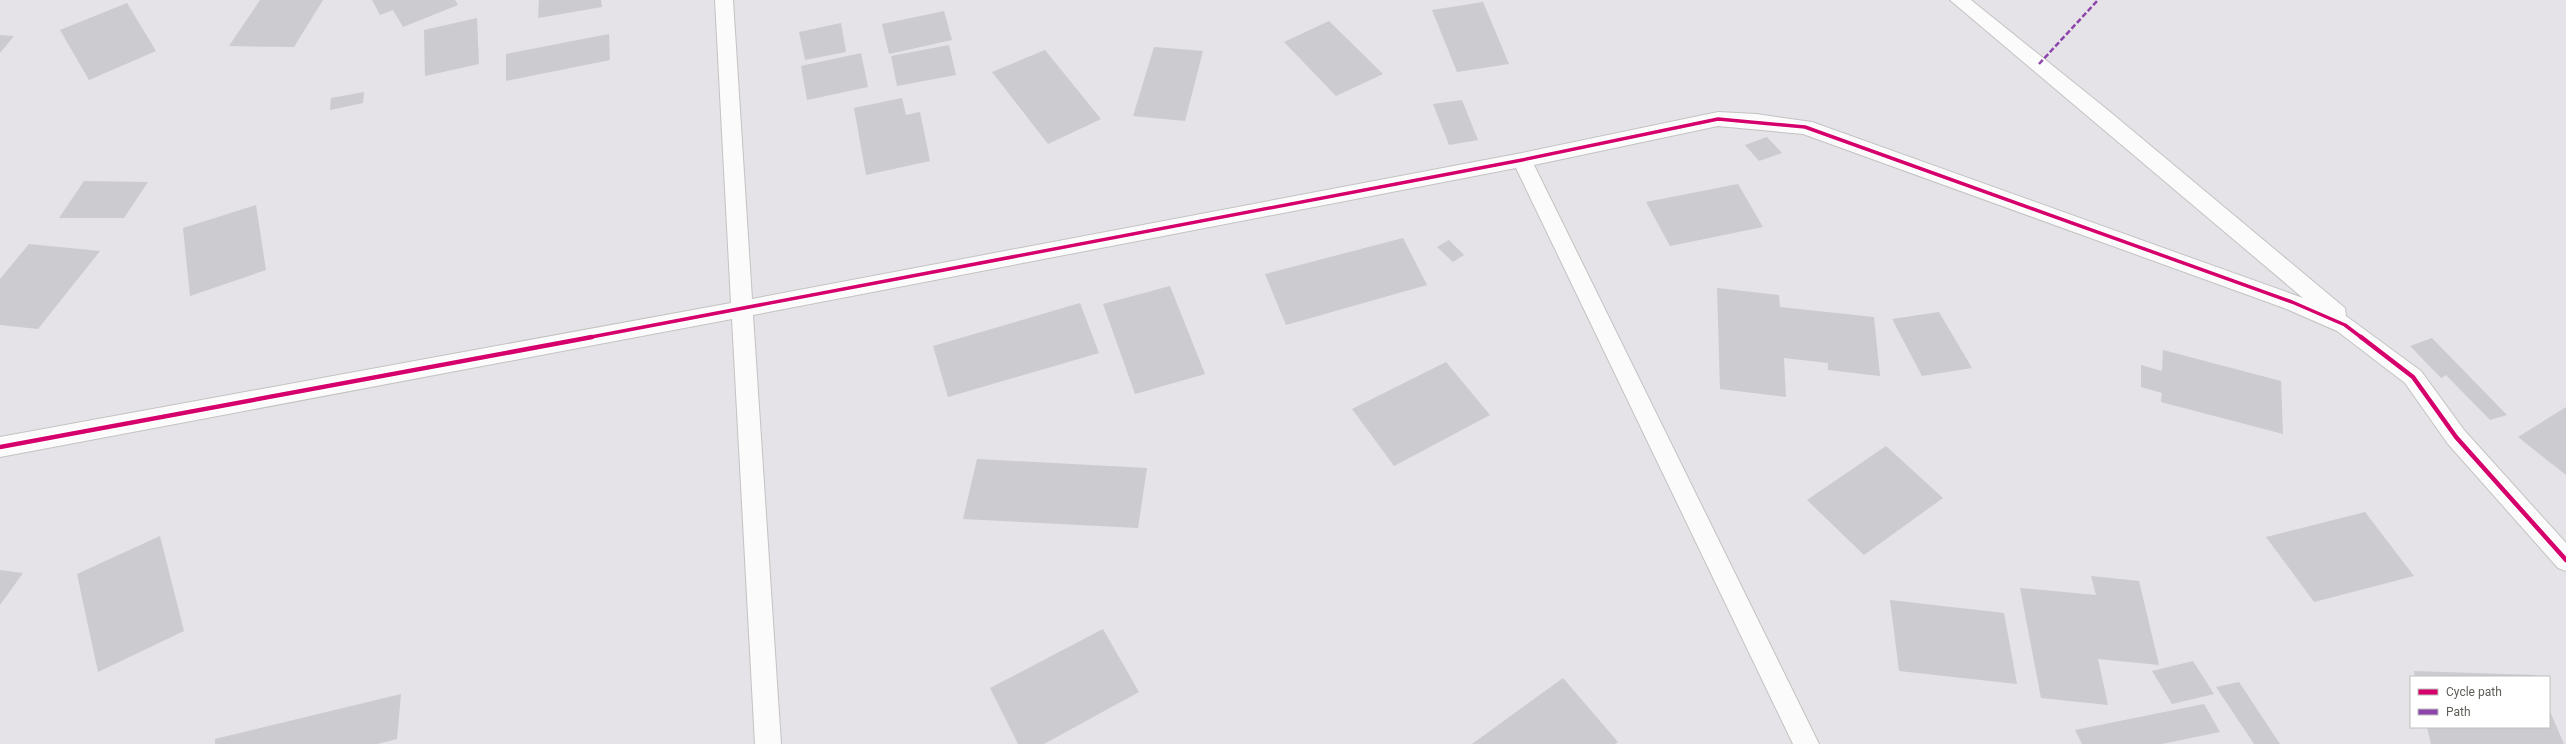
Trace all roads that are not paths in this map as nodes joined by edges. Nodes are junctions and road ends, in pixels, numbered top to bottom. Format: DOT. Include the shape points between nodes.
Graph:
graph roads {
  1 [pos="724,0"];
  2 [pos="1960,0"];
  3 [pos="1522,160"];
  4 [pos="743,309"];
  5 [pos="2413,378"];
  6 [pos="0,447"];
  7 [pos="2566,560"];
  8 [pos="768,744"];
  9 [pos="1806,744"];
  1 -- 4 [label="street"];
  2 -- 5 [label="street"];
  3 -- 4 [label="street"];
  3 -- 5 [label="street" via="1718,119 1805,127 2292,302 2345,325"];
  3 -- 9 [label="street"];
  4 -- 6 [label="street"];
  4 -- 8 [label="street"];
  5 -- 7 [label="street" via="2456,437"];
}
